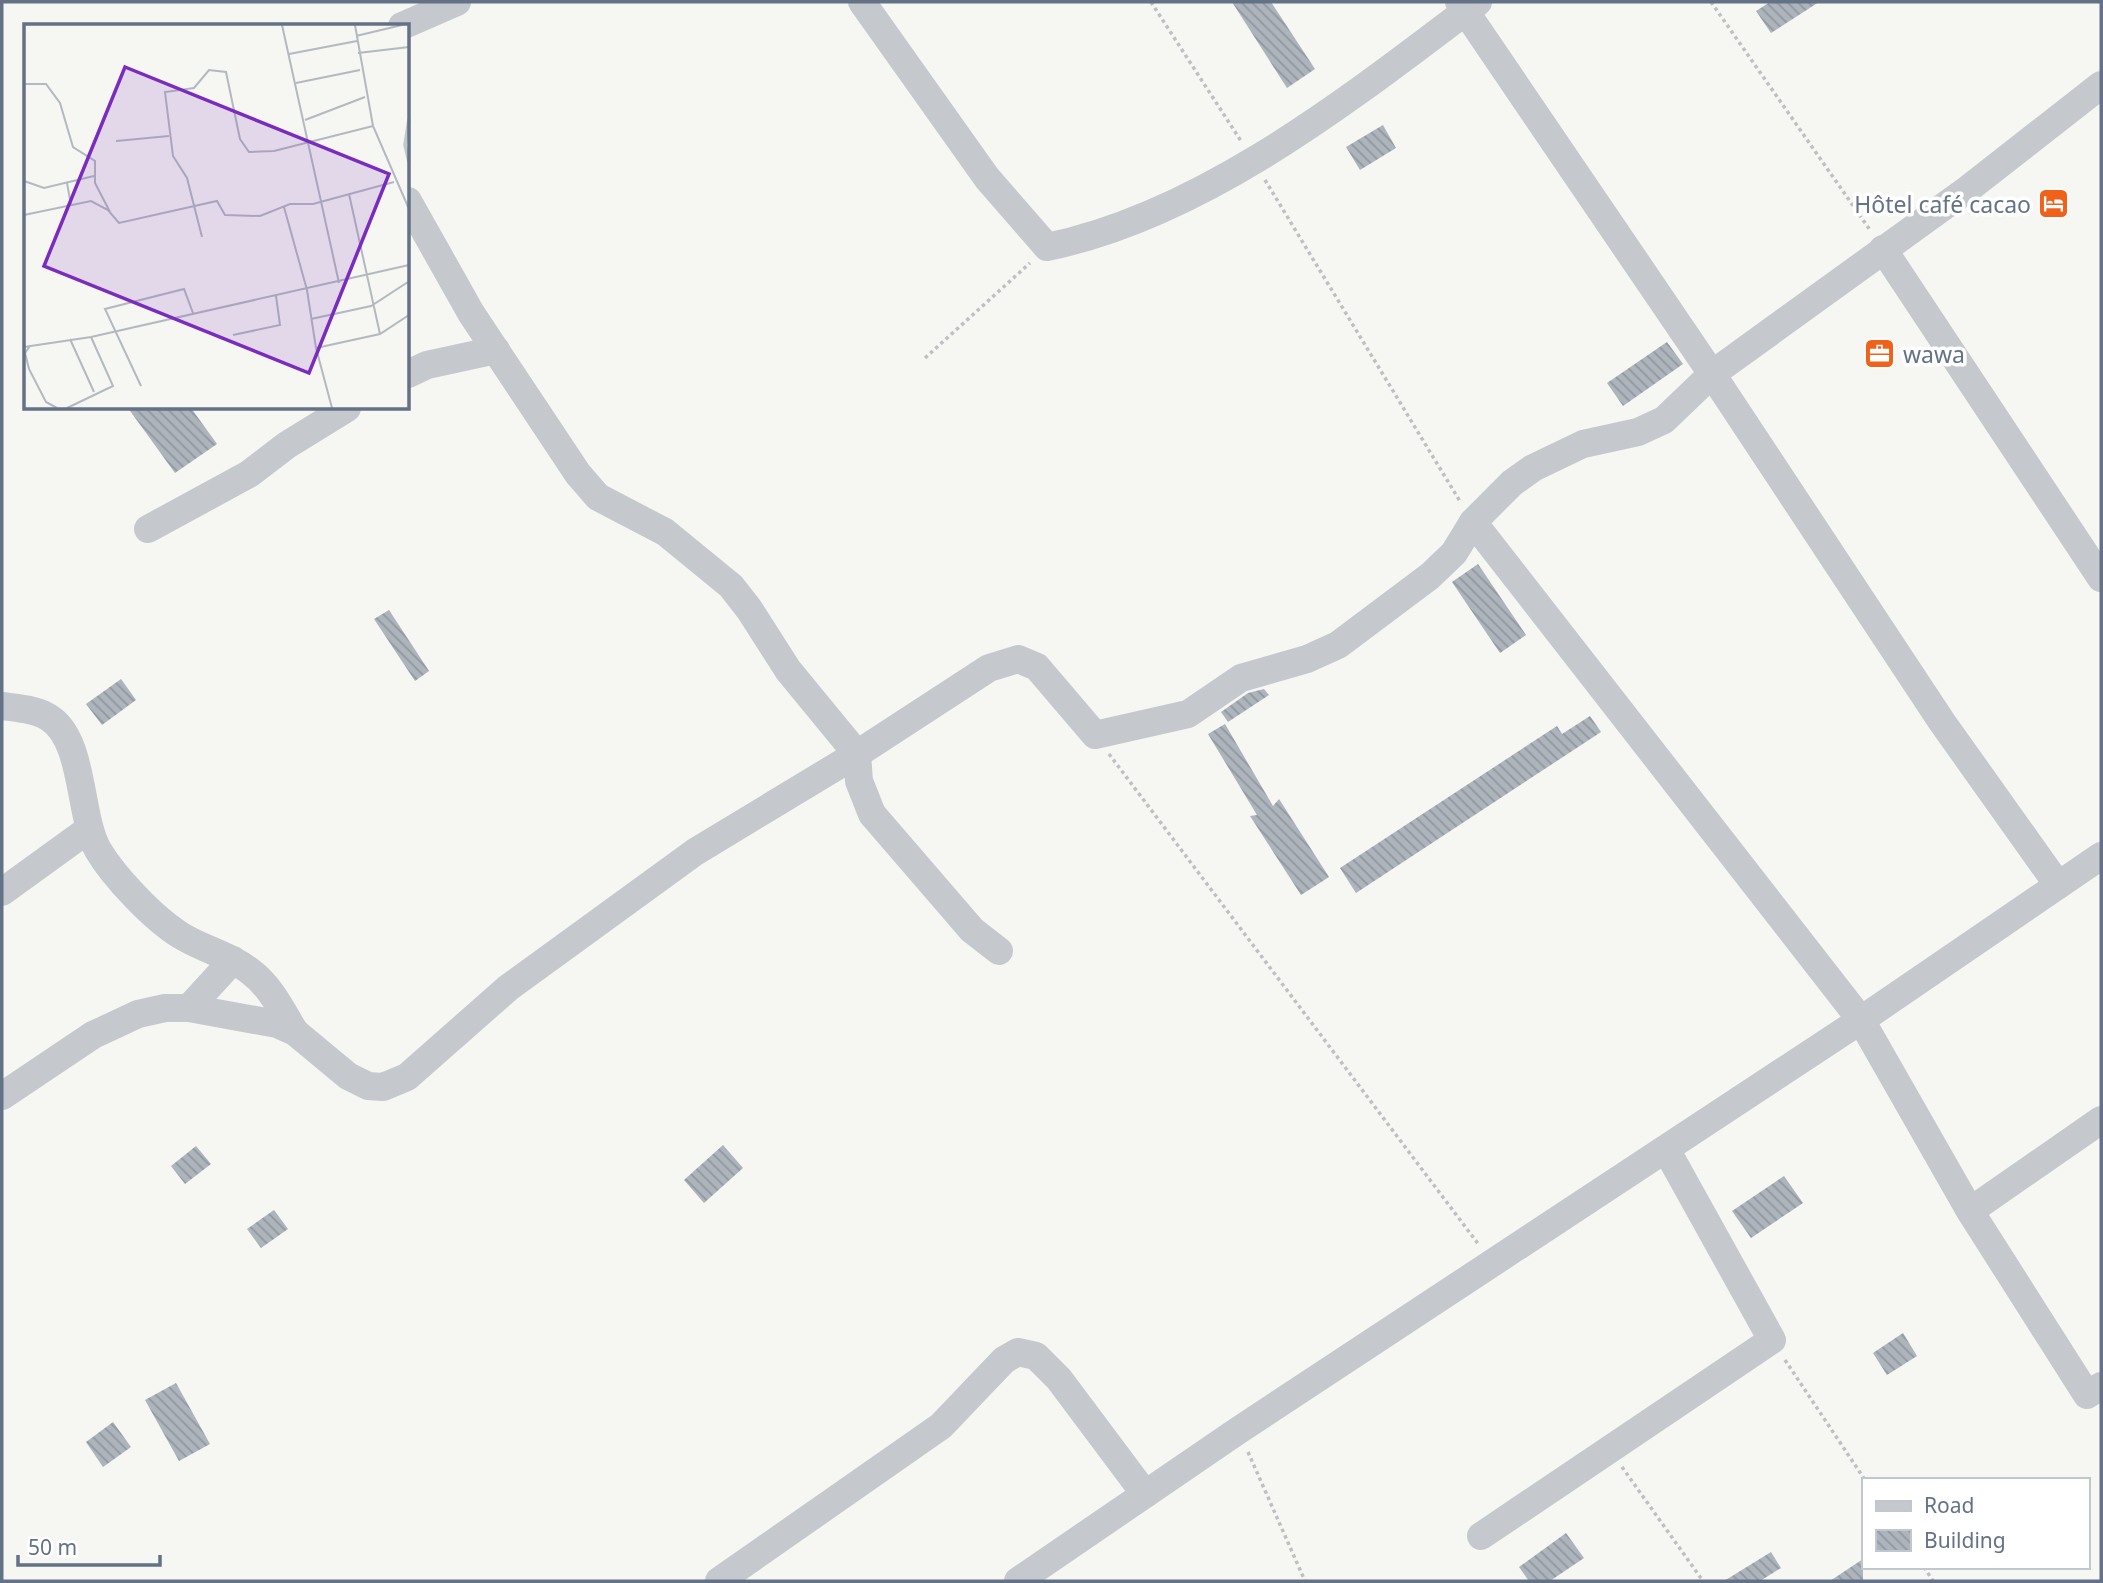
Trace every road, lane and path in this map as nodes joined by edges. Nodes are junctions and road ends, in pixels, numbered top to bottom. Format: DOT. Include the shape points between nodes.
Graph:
graph roads {
  1 [pos="457,2"];
  2 [pos="862,2"];
  3 [pos="1151,2"];
  4 [pos="1711,2"];
  5 [pos="1467,5"];
  6 [pos="407,24"];
  7 [pos="2101,85"];
  8 [pos="1255,163"];
  9 [pos="410,204"];
  10 [pos="1048,247"];
  11 [pos="1883,249"];
  12 [pos="496,350"];
  13 [pos="925,358"];
  14 [pos="410,373"];
  15 [pos="1712,374"];
  16 [pos="344,410"];
  17 [pos="1474,522"];
  18 [pos="148,529"];
  19 [pos="2101,578"];
  20 [pos="2,705"];
  21 [pos="1095,735"];
  22 [pos="857,754"];
  23 [pos="89,829"];
  24 [pos="2101,856"];
  25 [pos="2058,885"];
  26 [pos="2,892"];
  27 [pos="999,951"];
  28 [pos="233,960"];
  29 [pos="190,1008"];
  30 [pos="1861,1020"];
  31 [pos="296,1032"];
  32 [pos="5,1087"];
  33 [pos="2101,1120"];
  34 [pos="1666,1149"];
  35 [pos="1970,1210"];
  36 [pos="1492,1263"];
  37 [pos="1772,1340"];
  38 [pos="2097,1399"];
  39 [pos="1239,1430"];
  40 [pos="1611,1451"];
  41 [pos="1864,1478"];
  42 [pos="1145,1494"];
  43 [pos="1481,1536"];
  44 [pos="719,1581"];
  45 [pos="1018,1581"];
  46 [pos="1306,1581"];
  47 [pos="1703,1581"];
  1 -- 6 [label="street"];
  2 -- 10 [label="street" via="987,178"];
  3 -- 8 [label="path"];
  4 -- 11 [label="path"];
  5 -- 8 [label="street"];
  5 -- 15 [label="street"];
  7 -- 11 [label="street"];
  8 -- 10 [label="street" via="1117,229"];
  8 -- 17 [label="path"];
  9 -- 12 [label="street"];
  10 -- 13 [label="path"];
  11 -- 15 [label="street"];
  11 -- 19 [label="street"];
  12 -- 14 [label="street"];
  12 -- 22 [label="street" via="598,497 665,532 731,586 788,670"];
  15 -- 17 [label="street" via="1664,420 1638,432 1583,444 1533,468"];
  15 -- 25 [label="street" via="1942,722"];
  16 -- 18 [label="street" via="250,474"];
  17 -- 21 [label="street" via="1454,553 1430,576 1339,645 1241,678 1188,714"];
  17 -- 30 [label="street"];
  20 -- 23 [label="street" via="37,712 56,723 73,754"];
  21 -- 22 [label="street" via="1051,680 1018,659 989,668"];
  21 -- 36 [label="path"];
  22 -- 27 [label="street" via="859,781 872,814 972,930"];
  22 -- 31 [label="street" via="695,852 508,988 407,1077 393,1084 368,1086 348,1076"];
  23 -- 26 [label="street"];
  23 -- 28 [label="street" via="116,874 162,920 179,934"];
  24 -- 25 [label="street"];
  25 -- 30 [label="street"];
  28 -- 29 [label="street"];
  28 -- 31 [label="street" via="269,989"];
  29 -- 31 [label="street"];
  29 -- 32 [label="street" via="165,1008 120,1021"];
  30 -- 34 [label="street"];
  30 -- 35 [label="street"];
  33 -- 35 [label="street"];
  34 -- 36 [label="street"];
  34 -- 37 [label="street"];
  35 -- 38 [label="street"];
  36 -- 39 [label="street"];
  37 -- 40 [label="street"];
  37 -- 41 [label="path"];
  39 -- 42 [label="street"];
  39 -- 46 [label="path"];
  40 -- 43 [label="street"];
  40 -- 47 [label="path"];
  42 -- 44 [label="street" via="1059,1379 1036,1356 1018,1352 1004,1360 942,1426"];
  42 -- 45 [label="street"];
}
